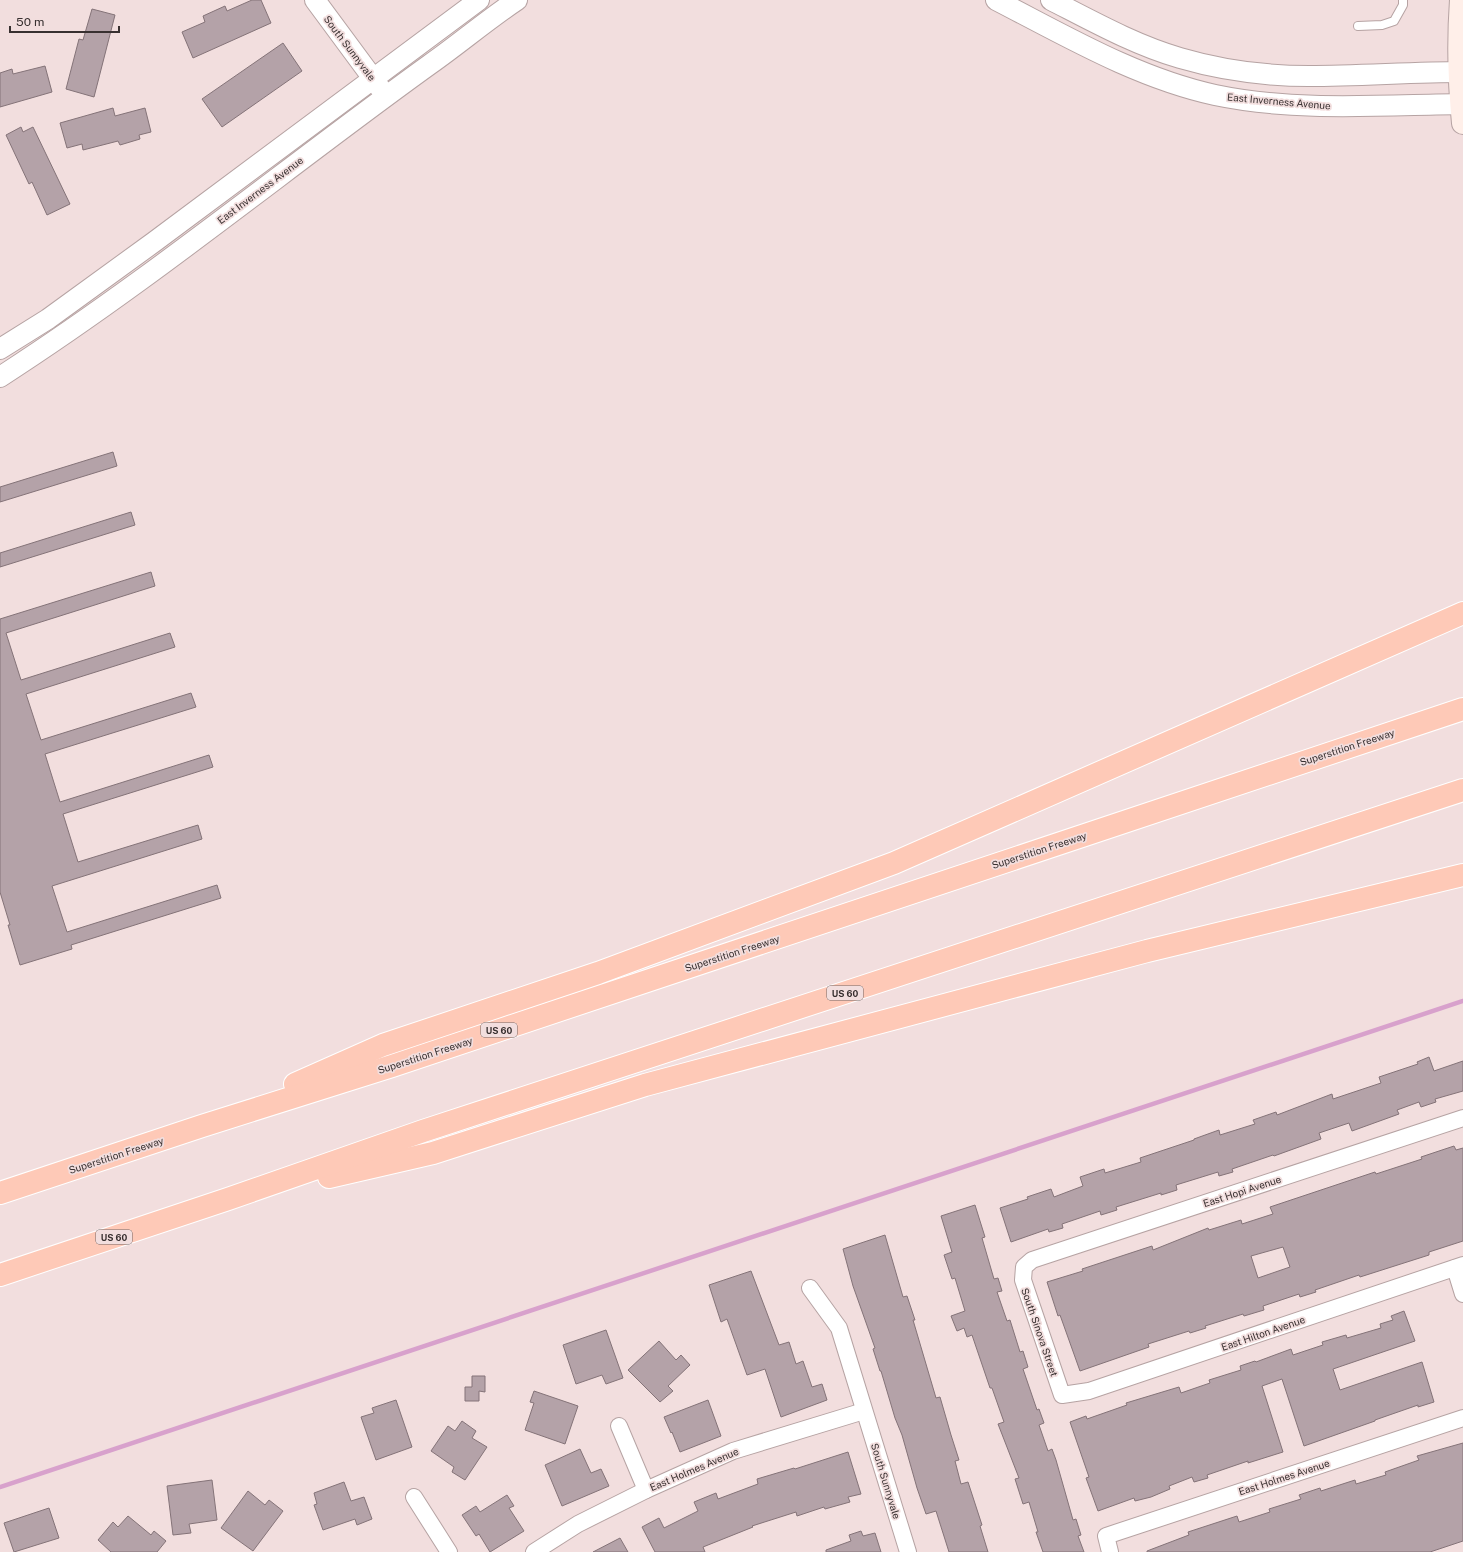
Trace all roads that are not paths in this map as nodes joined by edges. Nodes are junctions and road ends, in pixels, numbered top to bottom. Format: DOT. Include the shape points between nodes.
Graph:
graph roads {
  1 [pos="315,0"];
  2 [pos="479,0"];
  3 [pos="517,0"];
  4 [pos="996,0"];
  5 [pos="1051,0"];
  6 [pos="1403,0"];
  7 [pos="1461,0"];
  8 [pos="1099,24"];
  9 [pos="1358,26"];
  10 [pos="1086,46"];
  11 [pos="1461,72"];
  12 [pos="373,78"];
  13 [pos="386,96"];
  14 [pos="1462,110"];
  15 [pos="48,319"];
  16 [pos="60,338"];
  17 [pos="0,349"];
  18 [pos="0,377"];
  19 [pos="1463,612"];
  20 [pos="1463,709"];
  21 [pos="1463,790"];
  22 [pos="1463,875"];
  23 [pos="1463,1118"];
  24 [pos="202,1126"];
  25 [pos="0,1193"];
  26 [pos="228,1199"];
  27 [pos="1024,1267"];
  28 [pos="1459,1267"];
  29 [pos="0,1275"];
  30 [pos="810,1288"];
  31 [pos="1463,1294"];
  32 [pos="1062,1395"];
  33 [pos="864,1411"];
  34 [pos="1463,1418"];
  35 [pos="619,1426"];
  36 [pos="646,1490"];
  37 [pos="414,1497"];
  38 [pos="449,1552"];
  39 [pos="534,1552"];
  40 [pos="908,1552"];
  41 [pos="1110,1552"];
  1 -- 12 [label="street, South Sunnyvale"];
  2 -- 12 [label="street"];
  3 -- 13 [label="street, East Inverness Avenue"];
  4 -- 10 [label="street, East Inverness Avenue"];
  5 -- 8 [label="street"];
  6 -- 9 [label="lane" via="1394,21 1382,26"];
  7 -- 11 [label="main road"];
  8 -- 10 [label="street"];
  8 -- 11 [label="street" via="1180,58 1256,73 1307,76"];
  10 -- 14 [label="street, East Inverness Avenue" via="1140,72 1215,95 1325,107"];
  11 -- 14 [label="main road"];
  12 -- 13 [label="street, South Sunnyvale"];
  12 -- 15 [label="street"];
  13 -- 16 [label="street, East Inverness Avenue"];
  15 -- 16 [label="street"];
  15 -- 17 [label="street"];
  16 -- 18 [label="street, East Inverness Avenue"];
  19 -- 24 [label="highway" via="894,863 598,973 383,1045"];
  20 -- 24 [label="highway, Superstition Freeway / US 60" via="400,1064"];
  21 -- 26 [label="highway, US 60" via="438,1126"];
  22 -- 26 [label="highway" via="1147,951 653,1082 433,1154"];
  23 -- 27 [label="street, East Hopi Avenue" via="1032,1260"];
  24 -- 25 [label="highway, Superstition Freeway / US 60"];
  26 -- 29 [label="highway, US 60"];
  27 -- 32 [label="street, South Sinova Street" via="1023,1280"];
  28 -- 31 [label="street"];
  28 -- 32 [label="street, East Hilton Avenue" via="1089,1392"];
  30 -- 33 [label="street, South Sunnyvale" via="839,1328"];
  33 -- 36 [label="street, East Holmes Avenue" via="733,1451"];
  33 -- 40 [label="street, South Sunnyvale"];
  34 -- 41 [label="street, East Holmes Avenue" via="1106,1536"];
  35 -- 36 [label="street"];
  36 -- 39 [label="street, East Holmes Avenue" via="578,1524"];
  37 -- 38 [label="street"];
}
